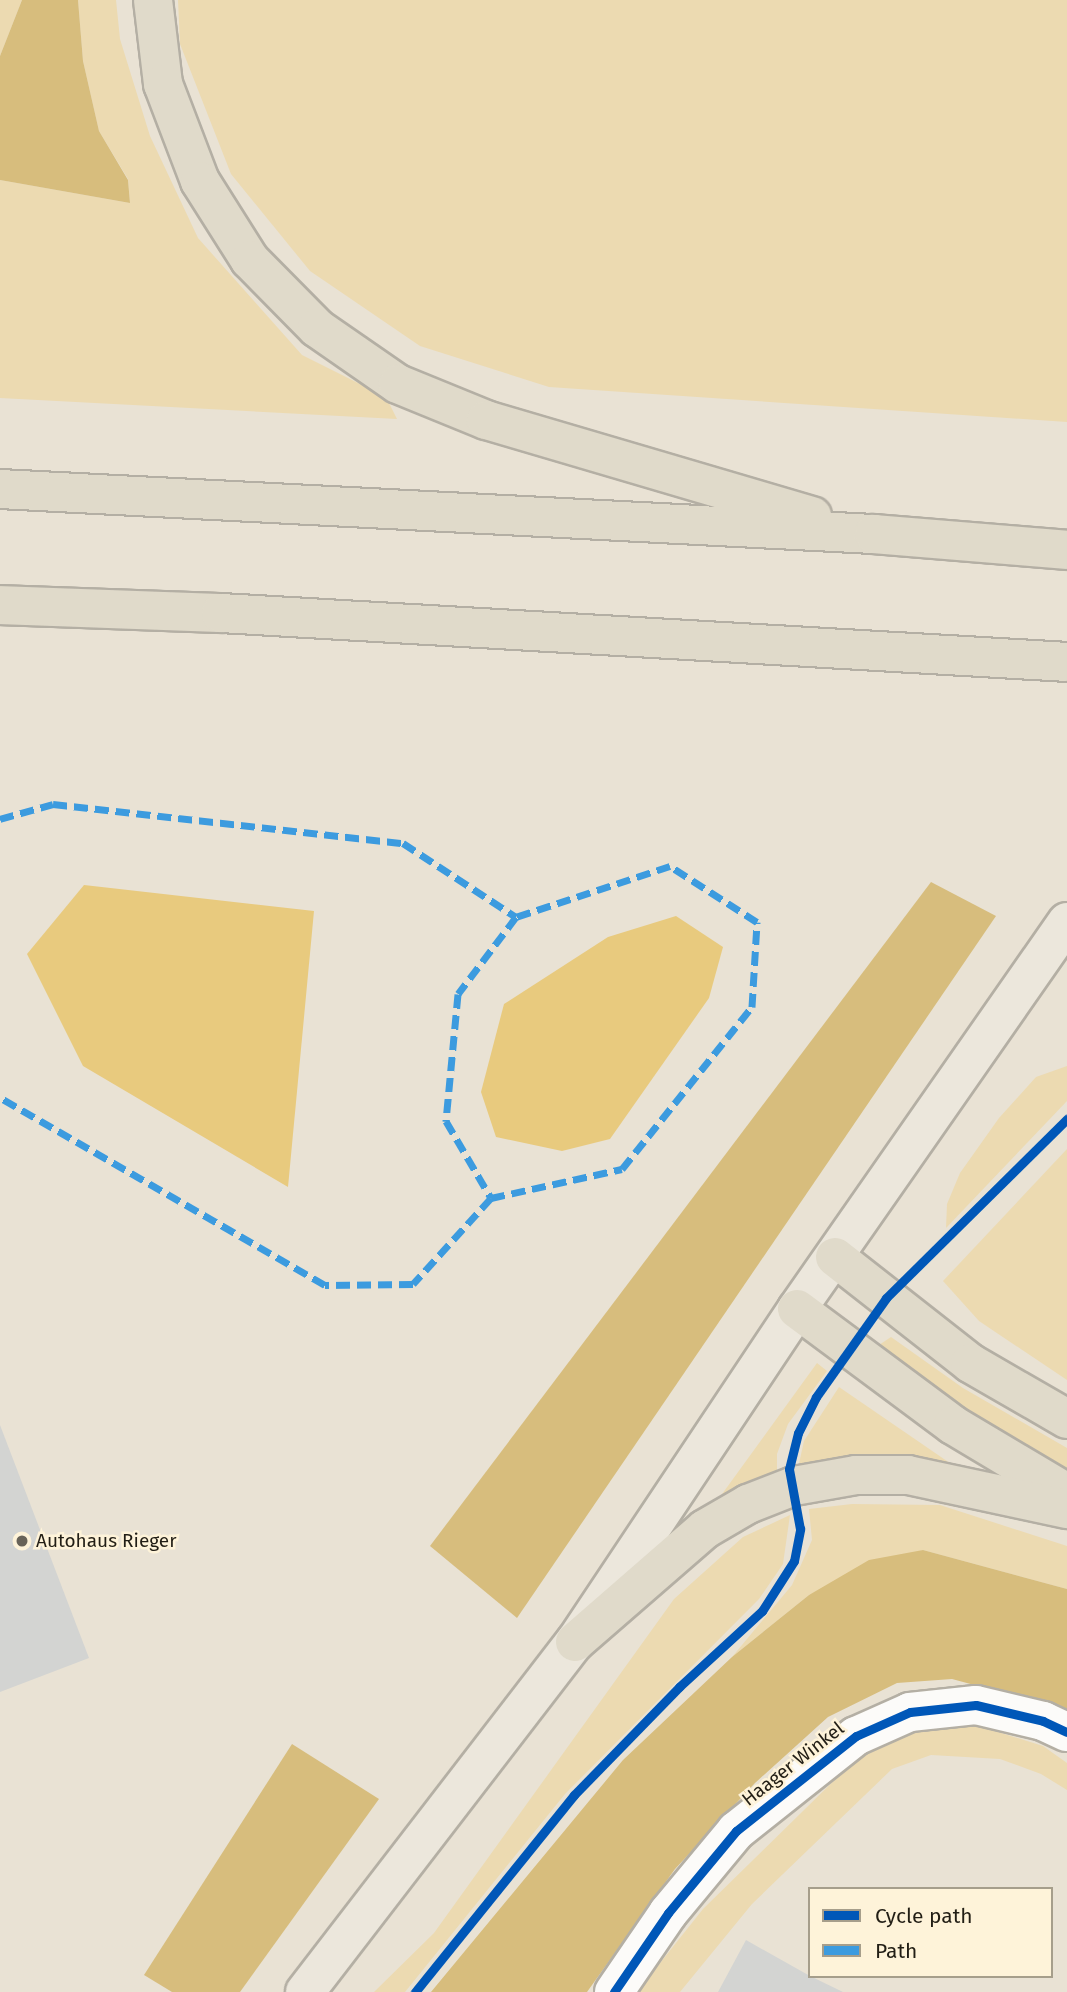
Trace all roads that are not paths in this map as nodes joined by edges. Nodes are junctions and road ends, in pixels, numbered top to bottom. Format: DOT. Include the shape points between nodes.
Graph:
graph roads {
  1 [pos="153,0"];
  2 [pos="0,489"];
  3 [pos="874,534"];
  4 [pos="1067,551"];
  5 [pos="0,605"];
  6 [pos="1061,661"];
  7 [pos="1067,922"];
  8 [pos="835,1257"];
  9 [pos="797,1309"];
  10 [pos="1067,1419"];
  11 [pos="1067,1493"];
  12 [pos="1067,1509"];
  13 [pos="575,1642"];
  14 [pos="1067,1732"];
  15 [pos="305,1992"];
  16 [pos="614,1992"];
  1 -- 3 [label="highway" via="163,84 200,181 250,260 317,328 398,384 486,420"];
  2 -- 3 [label="highway"];
  3 -- 4 [label="highway"];
  5 -- 6 [label="highway" via="221,613"];
  7 -- 8 [label="main road"];
  8 -- 9 [label="main road"];
  8 -- 10 [label="highway" via="970,1363"];
  9 -- 11 [label="highway" via="953,1425"];
  9 -- 13 [label="main road"];
  12 -- 13 [label="highway" via="908,1475 856,1475 794,1486 748,1504 705,1529"];
  13 -- 15 [label="main road"];
  14 -- 16 [label="street, Haager Winkel" via="1044,1721 976,1704 910,1712 856,1736 736,1831 668,1913"];
}
